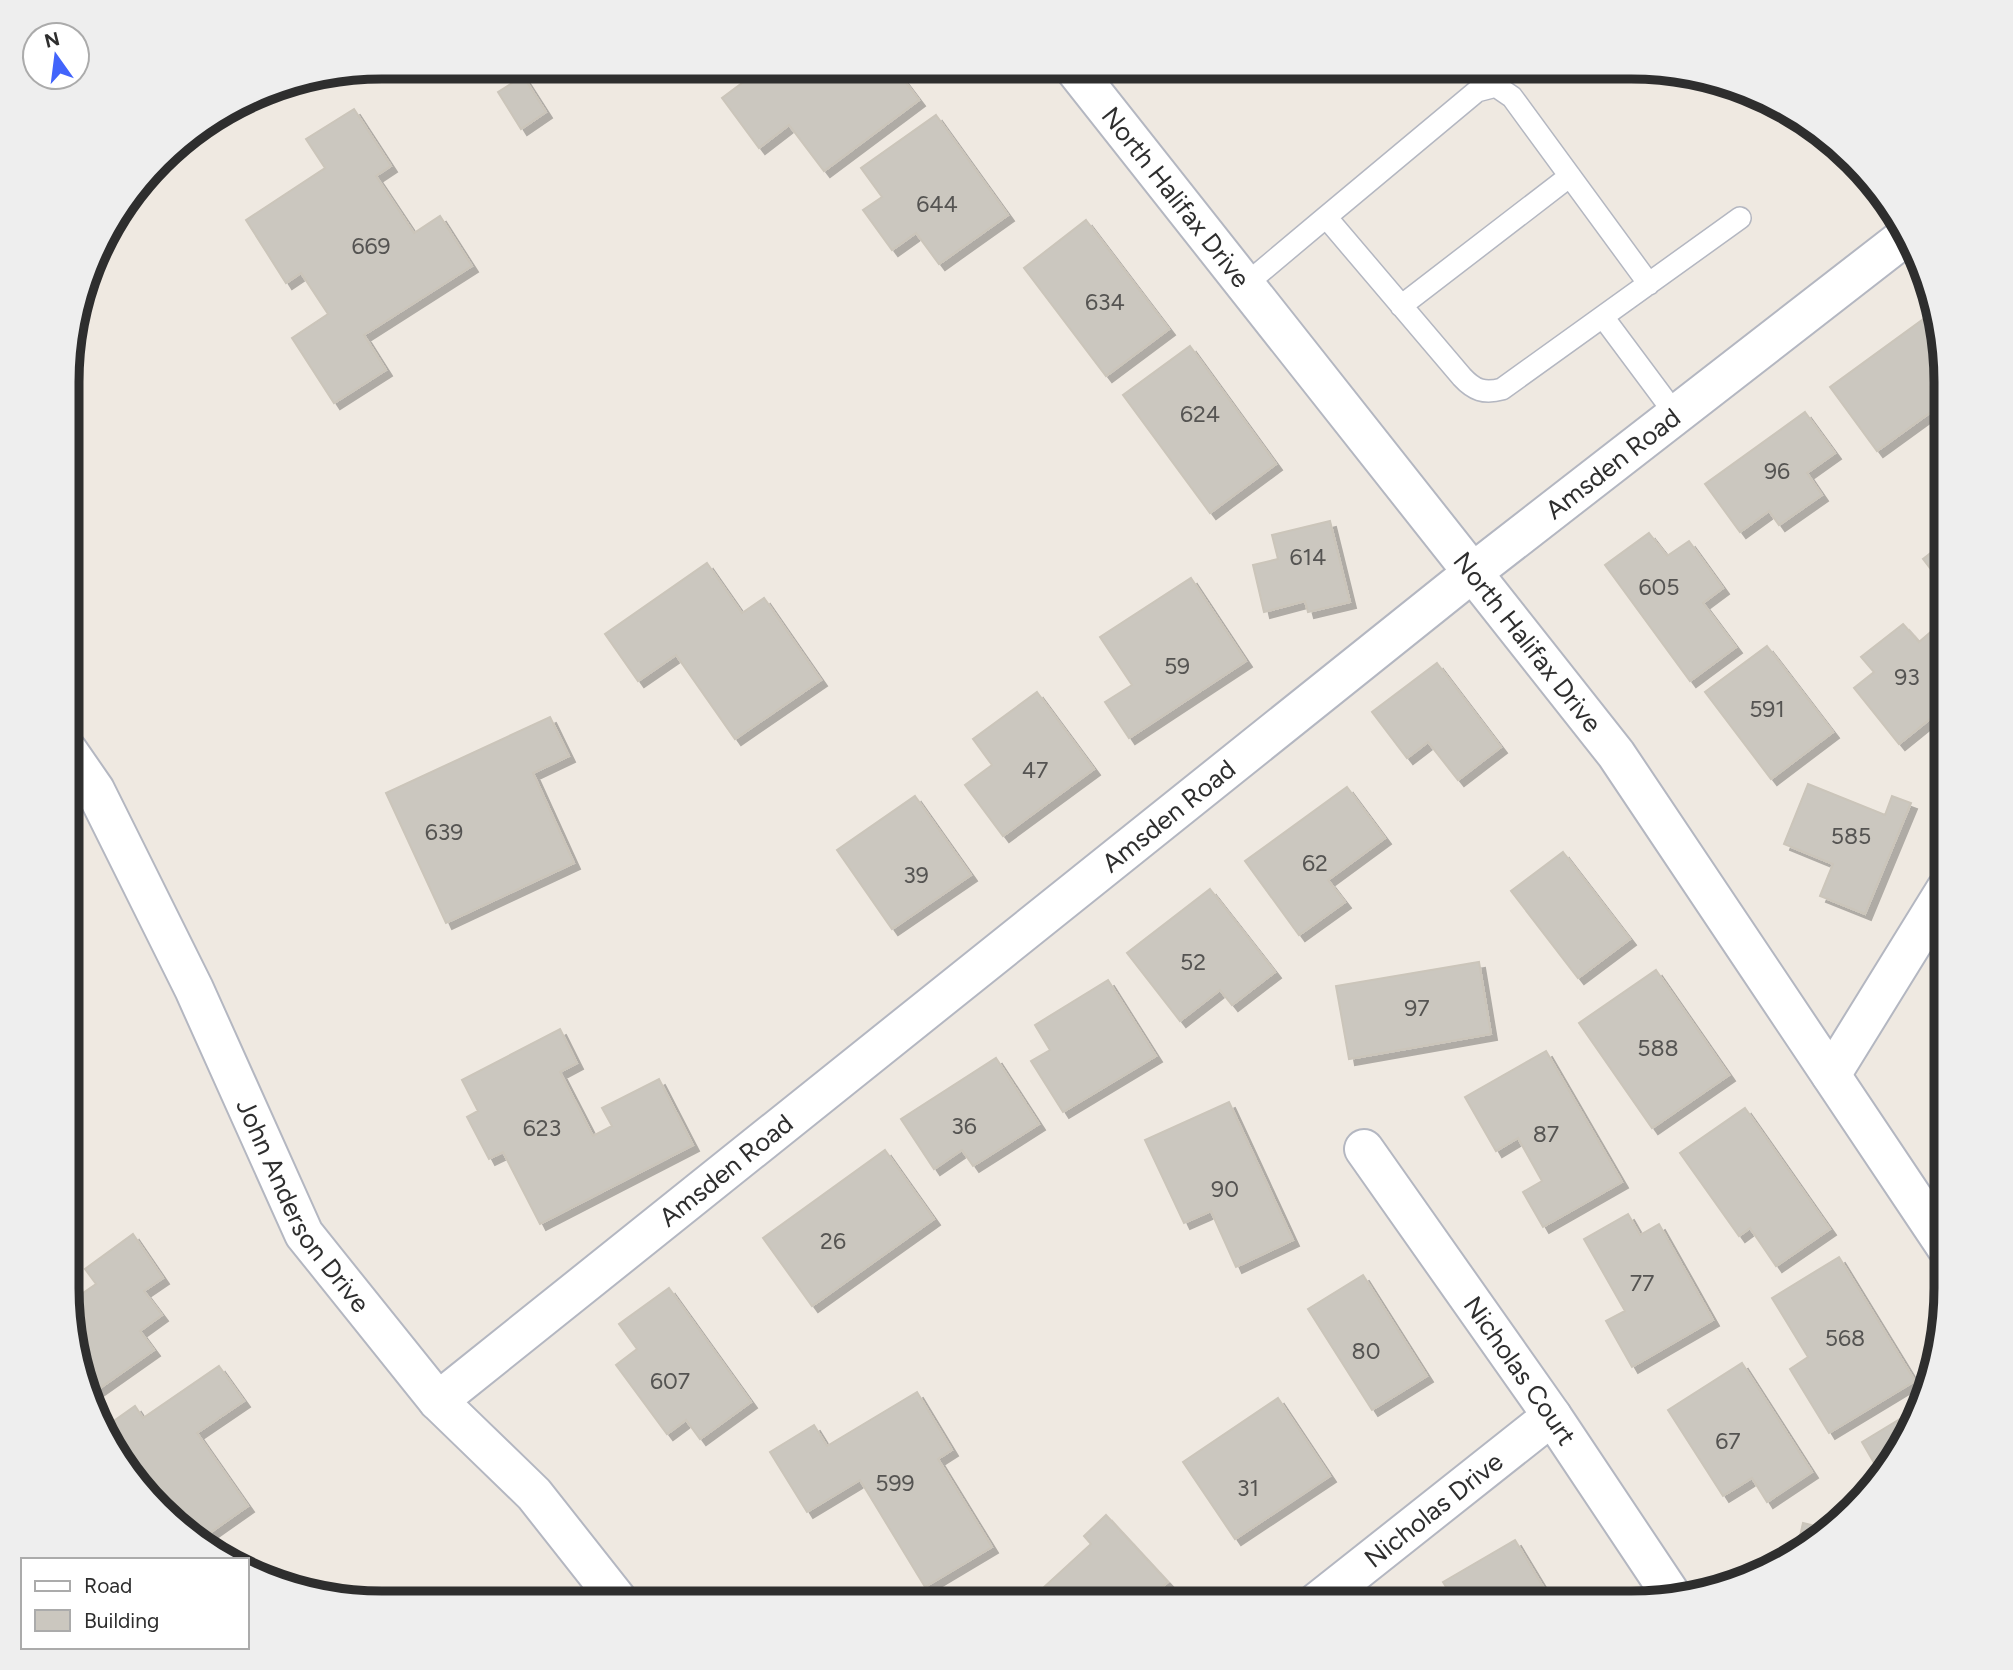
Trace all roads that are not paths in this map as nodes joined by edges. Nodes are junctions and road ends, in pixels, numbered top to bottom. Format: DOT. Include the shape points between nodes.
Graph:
graph roads {
  1 [pos="1082,79"];
  2 [pos="1490,79"];
  3 [pos="1496,86"];
  4 [pos="1570,176"];
  5 [pos="1326,217"];
  6 [pos="1740,218"];
  7 [pos="1900,241"];
  8 [pos="1649,284"];
  9 [pos="1245,285"];
  10 [pos="1401,306"];
  11 [pos="1603,317"];
  12 [pos="1676,415"];
  13 [pos="1472,573"];
  14 [pos="79,767"];
  15 [pos="1934,908"];
  16 [pos="1831,1075"];
  17 [pos="1364,1149"];
  18 [pos="1934,1229"];
  19 [pos="438,1401"];
  20 [pos="1552,1416"];
  21 [pos="1668,1589"];
  22 [pos="611,1591"];
  23 [pos="1331,1591"];
  1 -- 9 [label="street, North Halifax Drive"];
  2 -- 3 [label="lane"];
  3 -- 4 [label="lane" via="1511,97"];
  3 -- 5 [label="lane" via="1477,91"];
  4 -- 8 [label="lane"];
  4 -- 10 [label="lane"];
  5 -- 9 [label="lane"];
  5 -- 10 [label="lane"];
  6 -- 8 [label="lane"];
  7 -- 12 [label="street, Amsden Road"];
  8 -- 11 [label="lane"];
  9 -- 13 [label="street, North Halifax Drive"];
  10 -- 11 [label="lane" via="1462,377 1480,391 1502,390"];
  11 -- 12 [label="lane"];
  12 -- 13 [label="street, Amsden Road"];
  13 -- 16 [label="street, North Halifax Drive" via="1616,754"];
  13 -- 19 [label="street, Amsden Road"];
  14 -- 19 [label="street, John Anderson Drive" via="95,790 194,989 304,1234"];
  15 -- 16 [label="street"];
  16 -- 18 [label="street, North Halifax Drive"];
  17 -- 20 [label="street, Nicholas Court"];
  19 -- 22 [label="street, John Anderson Drive" via="534,1494"];
  20 -- 21 [label="street, Nicholas Court"];
  20 -- 23 [label="street, Nicholas Drive"];
}
